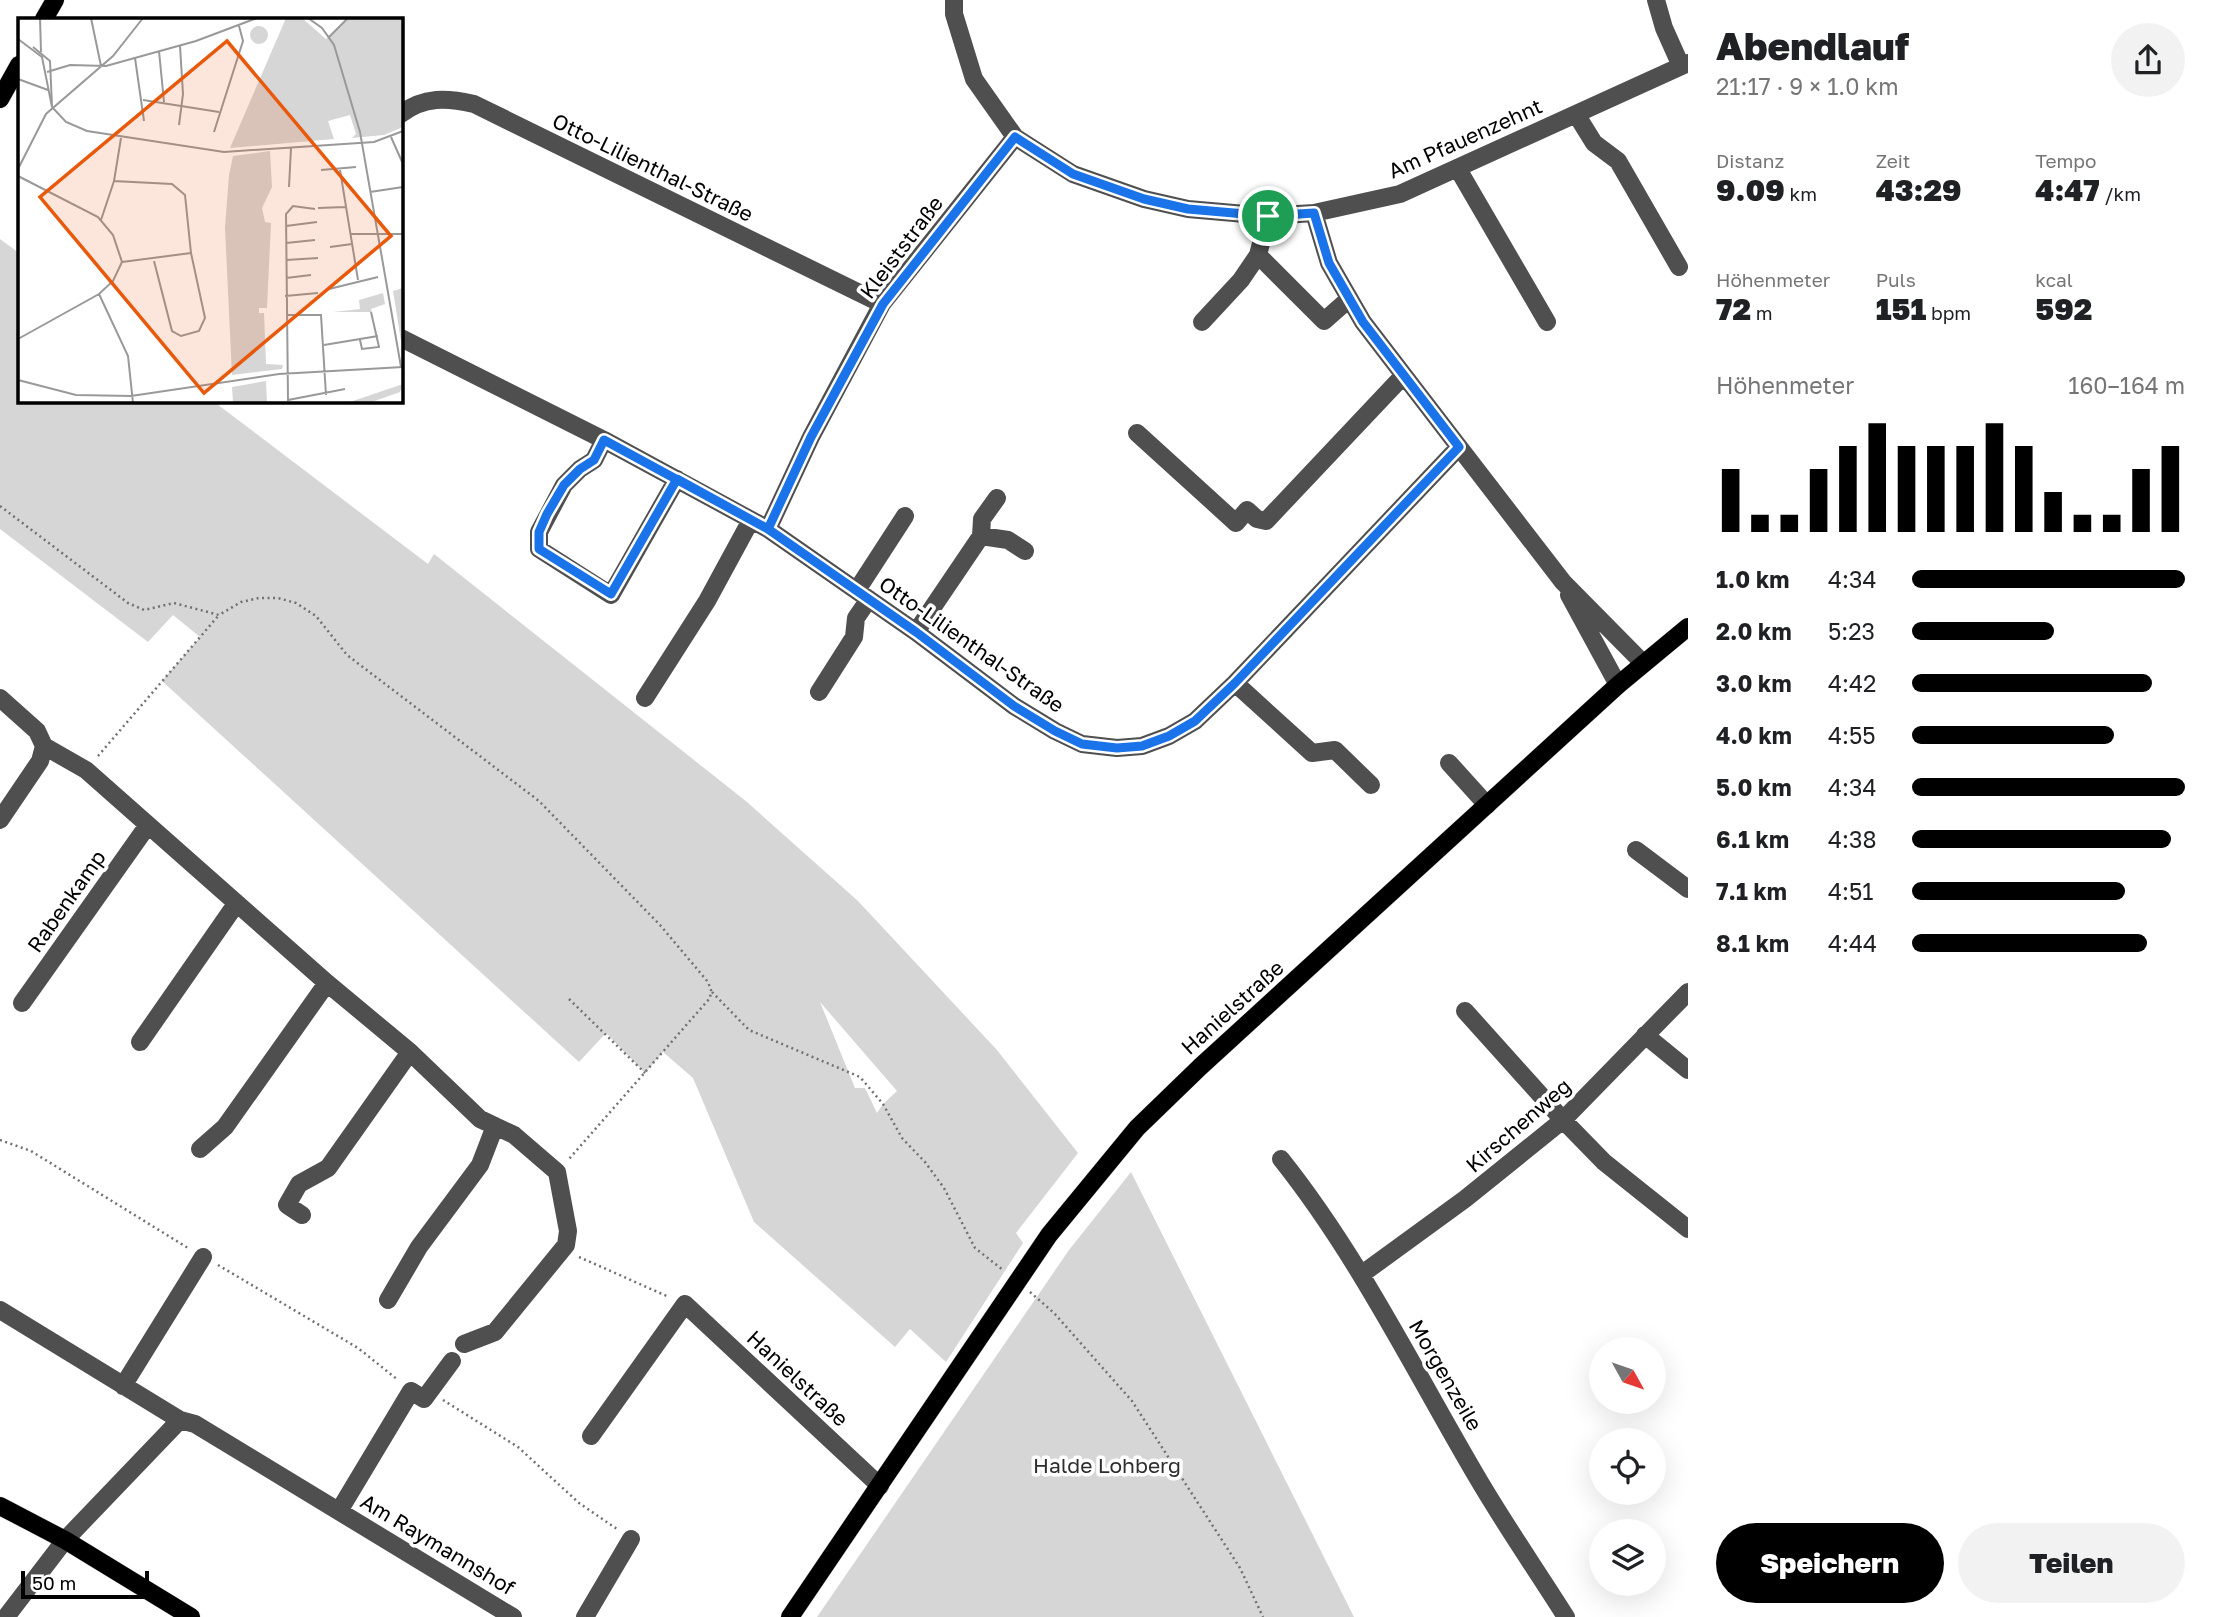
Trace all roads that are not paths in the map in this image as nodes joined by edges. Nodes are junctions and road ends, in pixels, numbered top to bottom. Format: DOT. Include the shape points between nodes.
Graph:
graph roads {
  1 [pos="55,0"];
  2 [pos="954,0"];
  3 [pos="1656,0"];
  4 [pos="45,18"];
  5 [pos="1685,65"];
  6 [pos="18,67"];
  7 [pos="0,99"];
  8 [pos="402,113"];
  9 [pos="1577,114"];
  10 [pos="1015,137"];
  11 [pos="1458,169"];
  12 [pos="1314,213"];
  13 [pos="1268,216"];
  14 [pos="1258,255"];
  15 [pos="1679,267"];
  16 [pos="1349,299"];
  17 [pos="883,304"];
  18 [pos="1202,322"];
  19 [pos="1547,323"];
  20 [pos="402,339"];
  21 [pos="1403,376"];
  22 [pos="1137,433"];
  23 [pos="604,440"];
  24 [pos="1459,447"];
  25 [pos="677,479"];
  26 [pos="997,498"];
  27 [pos="905,516"];
  28 [pos="751,520"];
  29 [pos="768,529"];
  30 [pos="981,536"];
  31 [pos="1025,551"];
  32 [pos="1563,582"];
  33 [pos="863,595"];
  34 [pos="1688,627"];
  35 [pos="916,632"];
  36 [pos="1643,663"];
  37 [pos="1235,683"];
  38 [pos="1618,685"];
  39 [pos="819,692"];
  40 [pos="0,698"];
  41 [pos="645,698"];
  42 [pos="44,746"];
  43 [pos="1449,763"];
  44 [pos="1371,785"];
  45 [pos="1488,805"];
  46 [pos="0,820"];
  47 [pos="148,825"];
  48 [pos="1636,850"];
  49 [pos="1688,889"];
  50 [pos="236,904"];
  51 [pos="327,983"];
  52 [pos="1688,992"];
  53 [pos="22,1003"];
  54 [pos="1465,1011"];
  55 [pos="1645,1035"];
  56 [pos="140,1042"];
  57 [pos="411,1052"];
  58 [pos="1688,1070"];
  59 [pos="1563,1120"];
  60 [pos="495,1126"];
  61 [pos="200,1149"];
  62 [pos="1281,1159"];
  63 [pos="302,1214"];
  64 [pos="1688,1229"];
  65 [pos="204,1257"];
  66 [pos="1362,1274"];
  67 [pos="388,1300"];
  68 [pos="0,1310"];
  69 [pos="464,1344"];
  70 [pos="452,1361"];
  71 [pos="124,1386"];
  72 [pos="180,1420"];
  73 [pos="591,1436"];
  74 [pos="880,1486"];
  75 [pos="0,1506"];
  76 [pos="339,1511"];
  77 [pos="631,1539"];
  78 [pos="65,1540"];
  79 [pos="6,1617"];
  80 [pos="191,1617"];
  81 [pos="513,1617"];
  82 [pos="584,1617"];
  83 [pos="790,1617"];
  84 [pos="1566,1617"];
  1 -- 4 [label="main road"];
  2 -- 10 [label="street" via="974,79"];
  3 -- 5 [label="street" via="1664,28"];
  5 -- 9 [label="street, Am Pfauenzehnt"];
  6 -- 7 [label="main road"];
  8 -- 17 [label="street, Otto-Lilienthal-Straße" via="426,100 474,104"];
  9 -- 11 [label="street, Am Pfauenzehnt"];
  9 -- 15 [label="street" via="1594,143 1618,161"];
  10 -- 13 [label="street, Am Pfauenzehnt" via="1073,174 1144,199 1188,209"];
  10 -- 17 [label="street, Kleiststraße"];
  11 -- 12 [label="street, Am Pfauenzehnt" via="1400,194"];
  11 -- 19 [label="street"];
  12 -- 13 [label="street, Am Pfauenzehnt"];
  12 -- 16 [label="street" via="1329,263"];
  13 -- 14 [label="street"];
  14 -- 16 [label="street" via="1324,321"];
  14 -- 18 [label="street" via="1241,281"];
  16 -- 21 [label="street"];
  17 -- 29 [label="street, Kleiststraße" via="811,437"];
  20 -- 23 [label="street, Otto-Lilienthal-Straße"];
  21 -- 22 [label="street" via="1266,520 1247,510 1236,523"];
  21 -- 24 [label="street"];
  23 -- 25 [label="street, Otto-Lilienthal-Straße"];
  23 -- 25 [label="street" via="594,460 564,485 539,532 539,549 611,594"];
  24 -- 32 [label="street"];
  24 -- 37 [label="street, Otto-Lilienthal-Straße"];
  25 -- 28 [label="street, Otto-Lilienthal-Straße"];
  26 -- 30 [label="street" via="982,519"];
  27 -- 33 [label="street"];
  28 -- 29 [label="street, Otto-Lilienthal-Straße"];
  28 -- 41 [label="street" via="707,601"];
  29 -- 33 [label="street, Otto-Lilienthal-Straße"];
  30 -- 31 [label="street" via="1008,540"];
  30 -- 35 [label="street"];
  32 -- 36 [label="street"];
  32 -- 38 [label="street"];
  33 -- 35 [label="street, Otto-Lilienthal-Straße"];
  33 -- 39 [label="street" via="855,637"];
  34 -- 36 [label="main road, Hanielstraße"];
  35 -- 37 [label="street, Otto-Lilienthal-Straße" via="1055,731 1118,754 1169,736 1195,721"];
  36 -- 38 [label="main road, Hanielstraße"];
  37 -- 44 [label="street" via="1312,753 1335,750"];
  38 -- 45 [label="main road, Hanielstraße"];
  40 -- 42 [label="street" via="37,730"];
  42 -- 46 [label="street" via="40,761"];
  42 -- 47 [label="street" via="86,770"];
  43 -- 45 [label="street"];
  45 -- 74 [label="main road, Hanielstraße" via="1137,1128 1049,1235"];
  47 -- 50 [label="street"];
  47 -- 53 [label="street, Rabenkamp"];
  48 -- 49 [label="street"];
  50 -- 51 [label="street"];
  50 -- 56 [label="street"];
  51 -- 57 [label="street"];
  51 -- 61 [label="street" via="225,1127"];
  52 -- 55 [label="street, Kirschenweg"];
  54 -- 59 [label="street"];
  55 -- 58 [label="street"];
  55 -- 59 [label="street, Kirschenweg"];
  57 -- 60 [label="street" via="480,1119"];
  57 -- 63 [label="street" via="328,1168 299,1184 287,1205"];
  59 -- 64 [label="street" via="1604,1162"];
  59 -- 66 [label="street, Kirschenweg"];
  60 -- 67 [label="street" via="480,1166 419,1247"];
  60 -- 69 [label="street" via="514,1135 557,1172 568,1231 566,1245 495,1332"];
  62 -- 66 [label="street, Morgenzeile"];
  65 -- 71 [label="street"];
  66 -- 84 [label="street, Morgenzeile" via="1478,1479"];
  68 -- 71 [label="street, Am Raymannshof"];
  70 -- 76 [label="street, Am Raymannshof" via="424,1399 411,1391"];
  71 -- 72 [label="street, Am Raymannshof"];
  72 -- 76 [label="street, Am Raymannshof" via="195,1424"];
  72 -- 78 [label="street"];
  73 -- 74 [label="street, Hanielstraße" via="685,1304"];
  74 -- 83 [label="main road, Hanielstraße"];
  75 -- 78 [label="main road"];
  76 -- 81 [label="street, Am Raymannshof"];
  77 -- 82 [label="street"];
  78 -- 79 [label="street"];
  78 -- 80 [label="main road"];
}
